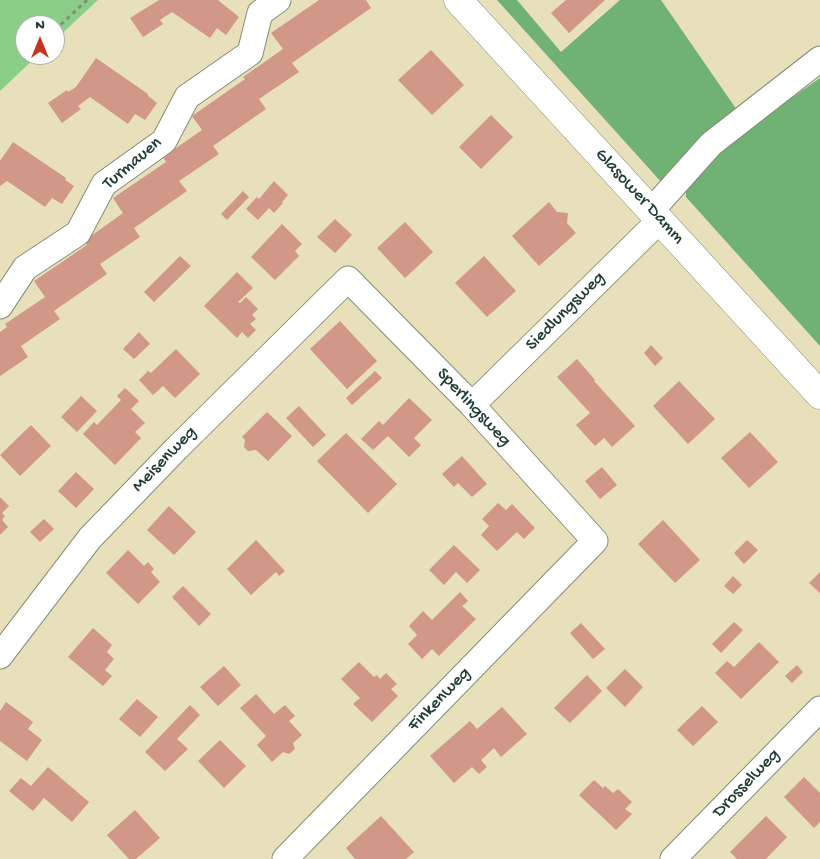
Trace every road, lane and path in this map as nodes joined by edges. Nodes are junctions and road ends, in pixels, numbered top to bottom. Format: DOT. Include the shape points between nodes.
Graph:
graph roads {
  1 [pos="87,0"];
  2 [pos="278,0"];
  3 [pos="458,0"];
  4 [pos="65,21"];
  5 [pos="820,59"];
  6 [pos="656,215"];
  7 [pos="348,279"];
  8 [pos="0,306"];
  9 [pos="820,395"];
  10 [pos="472,405"];
  11 [pos="595,541"];
  12 [pos="0,656"];
  13 [pos="820,709"];
  14 [pos="285,859"];
  15 [pos="673,859"];
  1 -- 4 [label="path"];
  2 -- 8 [label="street, Turmauen" via="260,13 250,53 186,97 164,141 104,184 78,232 25,268"];
  3 -- 6 [label="street, Glasower Damm"];
  5 -- 6 [label="street, Siedlungsweg" via="711,144"];
  6 -- 9 [label="street, Glasower Damm"];
  6 -- 10 [label="street, Siedlungsweg"];
  7 -- 10 [label="street, Sperlingsweg"];
  7 -- 12 [label="street, Meisenweg" via="90,538"];
  10 -- 11 [label="street, Sperlingsweg"];
  11 -- 14 [label="street, Finkenweg"];
  13 -- 15 [label="street, Drosselweg"];
}
